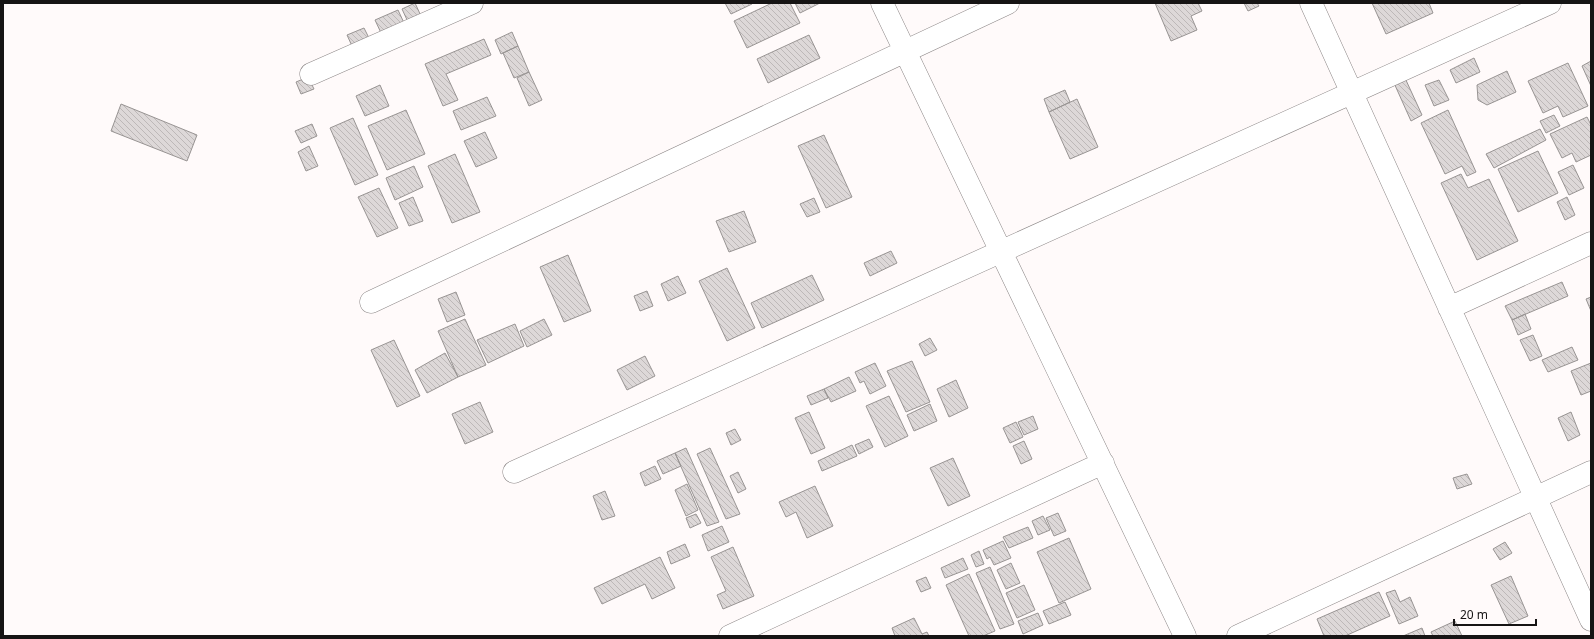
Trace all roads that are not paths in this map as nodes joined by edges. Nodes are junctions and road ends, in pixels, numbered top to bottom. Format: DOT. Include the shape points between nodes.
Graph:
graph roads {
  1 [pos="472,3"];
  2 [pos="882,3"];
  3 [pos="1008,3"];
  4 [pos="1311,3"];
  5 [pos="1550,3"];
  6 [pos="905,51"];
  7 [pos="311,74"];
  8 [pos="1352,93"];
  9 [pos="1591,243"];
  10 [pos="1001,251"];
  11 [pos="371,302"];
  12 [pos="1449,308"];
  13 [pos="1102,463"];
  14 [pos="514,472"];
  15 [pos="1591,472"];
  16 [pos="1535,498"];
  17 [pos="1591,620"];
  18 [pos="730,636"];
  19 [pos="1185,636"];
  20 [pos="1238,636"];
  1 -- 7 [label="street"];
  2 -- 6 [label="street"];
  3 -- 6 [label="street"];
  4 -- 8 [label="street"];
  5 -- 8 [label="street"];
  6 -- 10 [label="street"];
  6 -- 11 [label="street"];
  8 -- 10 [label="street"];
  8 -- 12 [label="street"];
  9 -- 12 [label="street"];
  10 -- 13 [label="street"];
  10 -- 14 [label="street"];
  12 -- 16 [label="street"];
  13 -- 18 [label="street"];
  13 -- 19 [label="street"];
  15 -- 16 [label="street"];
  16 -- 17 [label="street"];
  16 -- 20 [label="street"];
}
